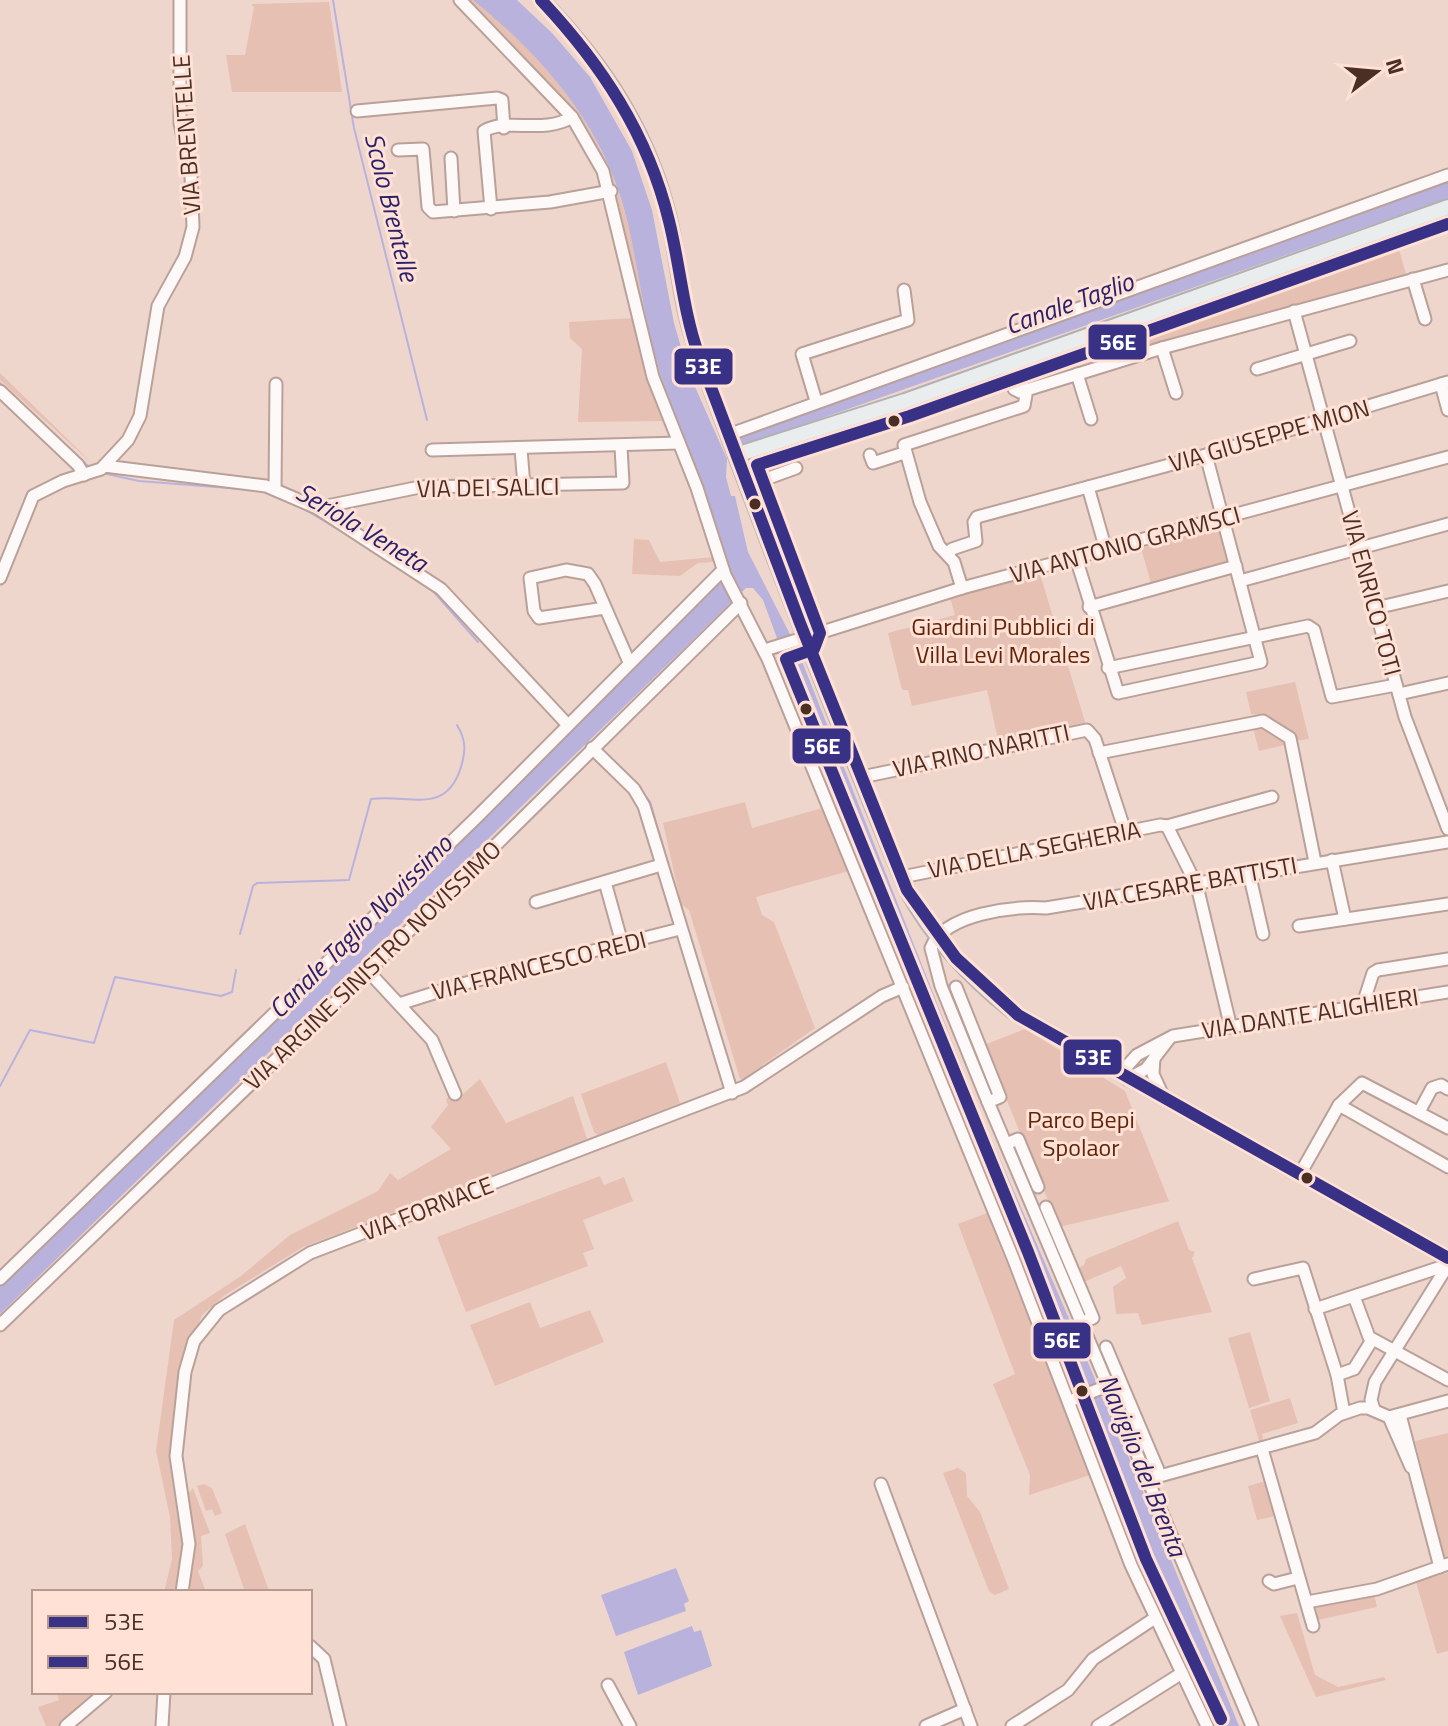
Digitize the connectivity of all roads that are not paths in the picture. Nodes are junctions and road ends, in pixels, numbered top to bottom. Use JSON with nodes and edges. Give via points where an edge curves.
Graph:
{"nodes":[{"id":1,"x":180,"y":0,"type":"edge"},
{"id":2,"x":460,"y":0,"type":"edge"},
{"id":3,"x":541,"y":0,"type":"edge"},
{"id":4,"x":357,"y":111,"type":"dead end"},
{"id":5,"x":572,"y":117,"type":"junction"},
{"id":6,"x":504,"y":128,"type":"junction"},
{"id":7,"x":398,"y":150,"type":"dead end"},
{"id":8,"x":451,"y":158,"type":"dead end"},
{"id":9,"x":1448,"y":175,"type":"edge"},
{"id":10,"x":611,"y":191,"type":"junction"},
{"id":11,"x":1448,"y":207,"type":"edge"},
{"id":12,"x":491,"y":209,"type":"junction"},
{"id":13,"x":454,"y":211,"type":"junction"},
{"id":14,"x":1448,"y":270,"type":"edge"},
{"id":15,"x":1413,"y":279,"type":"junction"},
{"id":16,"x":904,"y":290,"type":"dead end"},
{"id":17,"x":1294,"y":311,"type":"junction"},
{"id":18,"x":1425,"y":319,"type":"dead end"},
{"id":19,"x":1350,"y":341,"type":"dead end"},
{"id":20,"x":1162,"y":348,"type":"junction"},
{"id":21,"x":1305,"y":354,"type":"junction"},
{"id":22,"x":1010,"y":364,"type":"junction"},
{"id":23,"x":1257,"y":369,"type":"dead end"},
{"id":24,"x":1077,"y":374,"type":"junction"},
{"id":25,"x":1444,"y":383,"type":"edge"},
{"id":26,"x":276,"y":384,"type":"dead end"},
{"id":27,"x":0,"y":391,"type":"edge"},
{"id":28,"x":1024,"y":391,"type":"junction"},
{"id":29,"x":1176,"y":393,"type":"dead end"},
{"id":30,"x":816,"y":401,"type":"junction"},
{"id":31,"x":1448,"y":410,"type":"edge"},
{"id":32,"x":1091,"y":419,"type":"dead end"},
{"id":33,"x":1324,"y":420,"type":"junction"},
{"id":34,"x":728,"y":436,"type":"junction"},
{"id":35,"x":679,"y":443,"type":"junction"},
{"id":36,"x":621,"y":447,"type":"junction"},
{"id":37,"x":521,"y":449,"type":"junction"},
{"id":38,"x":432,"y":450,"type":"dead end"},
{"id":39,"x":735,"y":453,"type":"junction"},
{"id":40,"x":904,"y":453,"type":"junction"},
{"id":41,"x":870,"y":455,"type":"dead end"},
{"id":42,"x":1206,"y":455,"type":"junction"},
{"id":43,"x":1448,"y":457,"type":"edge"},
{"id":44,"x":796,"y":468,"type":"dead end"},
{"id":45,"x":96,"y":470,"type":"junction"},
{"id":46,"x":749,"y":485,"type":"junction"},
{"id":47,"x":1343,"y":485,"type":"junction"},
{"id":48,"x":524,"y":486,"type":"junction"},
{"id":49,"x":1088,"y":487,"type":"junction"},
{"id":50,"x":275,"y":489,"type":"junction"},
{"id":51,"x":317,"y":508,"type":"junction"},
{"id":52,"x":1223,"y":517,"type":"junction"},
{"id":53,"x":1448,"y":524,"type":"edge"},
{"id":54,"x":1360,"y":548,"type":"junction"},
{"id":55,"x":1106,"y":550,"type":"junction"},
{"id":56,"x":948,"y":554,"type":"junction"},
{"id":57,"x":1076,"y":558,"type":"junction"},
{"id":58,"x":1236,"y":566,"type":"junction"},
{"id":59,"x":724,"y":573,"type":"junction"},
{"id":60,"x":0,"y":578,"type":"edge"},
{"id":61,"x":1240,"y":581,"type":"junction"},
{"id":62,"x":962,"y":588,"type":"junction"},
{"id":63,"x":1448,"y":591,"type":"edge"},
{"id":64,"x":739,"y":600,"type":"junction"},
{"id":65,"x":1089,"y":607,"type":"junction"},
{"id":66,"x":605,"y":608,"type":"junction"},
{"id":67,"x":1376,"y":608,"type":"junction"},
{"id":68,"x":1256,"y":637,"type":"junction"},
{"id":69,"x":799,"y":638,"type":"junction"},
{"id":70,"x":770,"y":648,"type":"junction"},
{"id":71,"x":629,"y":662,"type":"junction"},
{"id":72,"x":1108,"y":668,"type":"junction"},
{"id":73,"x":1448,"y":683,"type":"edge"},
{"id":74,"x":1397,"y":689,"type":"junction"},
{"id":75,"x":567,"y":724,"type":"junction"},
{"id":76,"x":592,"y":748,"type":"junction"},
{"id":77,"x":1099,"y":753,"type":"junction"},
{"id":78,"x":862,"y":777,"type":"junction"},
{"id":79,"x":1272,"y":797,"type":"dead end"},
{"id":80,"x":1445,"y":810,"type":"edge"},
{"id":81,"x":1167,"y":826,"type":"junction"},
{"id":82,"x":1448,"y":829,"type":"edge"},
{"id":83,"x":1125,"y":831,"type":"junction"},
{"id":84,"x":1448,"y":842,"type":"edge"},
{"id":85,"x":1332,"y":860,"type":"junction"},
{"id":86,"x":1315,"y":862,"type":"junction"},
{"id":87,"x":661,"y":865,"type":"junction"},
{"id":88,"x":1249,"y":873,"type":"junction"},
{"id":89,"x":902,"y":877,"type":"junction"},
{"id":90,"x":1195,"y":881,"type":"junction"},
{"id":91,"x":605,"y":882,"type":"junction"},
{"id":92,"x":536,"y":902,"type":"dead end"},
{"id":93,"x":1448,"y":904,"type":"edge"},
{"id":94,"x":1345,"y":919,"type":"junction"},
{"id":95,"x":1299,"y":926,"type":"dead end"},
{"id":96,"x":680,"y":929,"type":"junction"},
{"id":97,"x":1263,"y":934,"type":"dead end"},
{"id":98,"x":938,"y":937,"type":"junction"},
{"id":99,"x":622,"y":943,"type":"junction"},
{"id":100,"x":1448,"y":959,"type":"edge"},
{"id":101,"x":368,"y":971,"type":"junction"},
{"id":102,"x":903,"y":987,"type":"junction"},
{"id":103,"x":956,"y":987,"type":"dead end"},
{"id":104,"x":1448,"y":992,"type":"edge"},
{"id":105,"x":961,"y":1001,"type":"junction"},
{"id":106,"x":399,"y":1004,"type":"junction"},
{"id":107,"x":1363,"y":1004,"type":"junction"},
{"id":108,"x":949,"y":1006,"type":"junction"},
{"id":109,"x":1230,"y":1024,"type":"junction"},
{"id":110,"x":1173,"y":1036,"type":"junction"},
{"id":111,"x":971,"y":1043,"type":"junction"},
{"id":112,"x":1155,"y":1057,"type":"junction"},
{"id":113,"x":1124,"y":1076,"type":"junction"},
{"id":114,"x":1448,"y":1089,"type":"edge"},
{"id":115,"x":732,"y":1093,"type":"junction"},
{"id":116,"x":455,"y":1094,"type":"dead end"},
{"id":117,"x":1164,"y":1098,"type":"junction"},
{"id":118,"x":1339,"y":1105,"type":"junction"},
{"id":119,"x":1419,"y":1112,"type":"junction"},
{"id":120,"x":1448,"y":1128,"type":"edge"},
{"id":121,"x":1006,"y":1144,"type":"junction"},
{"id":122,"x":1448,"y":1167,"type":"edge"},
{"id":123,"x":1300,"y":1174,"type":"junction"},
{"id":124,"x":1038,"y":1187,"type":"dead end"},
{"id":125,"x":1046,"y":1207,"type":"dead end"},
{"id":126,"x":1058,"y":1250,"type":"junction"},
{"id":127,"x":1448,"y":1258,"type":"edge"},
{"id":128,"x":1448,"y":1265,"type":"edge"},
{"id":129,"x":0,"y":1279,"type":"edge"},
{"id":130,"x":1254,"y":1279,"type":"dead end"},
{"id":131,"x":1355,"y":1299,"type":"junction"},
{"id":132,"x":1315,"y":1309,"type":"junction"},
{"id":133,"x":0,"y":1325,"type":"edge"},
{"id":134,"x":1372,"y":1340,"type":"junction"},
{"id":135,"x":1106,"y":1347,"type":"dead end"},
{"id":136,"x":1393,"y":1352,"type":"junction"},
{"id":137,"x":1337,"y":1375,"type":"junction"},
{"id":138,"x":1448,"y":1380,"type":"edge"},
{"id":139,"x":1114,"y":1383,"type":"junction"},
{"id":140,"x":1075,"y":1399,"type":"junction"},
{"id":141,"x":1448,"y":1401,"type":"edge"},
{"id":142,"x":1374,"y":1409,"type":"junction"},
{"id":143,"x":1344,"y":1413,"type":"junction"},
{"id":144,"x":1394,"y":1416,"type":"junction"},
{"id":145,"x":1262,"y":1449,"type":"junction"},
{"id":146,"x":1158,"y":1470,"type":"dead end"},
{"id":147,"x":1149,"y":1479,"type":"junction"},
{"id":148,"x":881,"y":1484,"type":"dead end"},
{"id":149,"x":1444,"y":1566,"type":"edge"},
{"id":150,"x":1298,"y":1578,"type":"junction"},
{"id":151,"x":1269,"y":1581,"type":"dead end"},
{"id":152,"x":182,"y":1590,"type":"edge"},
{"id":153,"x":1307,"y":1602,"type":"junction"},
{"id":154,"x":1155,"y":1618,"type":"junction"},
{"id":155,"x":1313,"y":1626,"type":"dead end"},
{"id":156,"x":312,"y":1648,"type":"edge"},
{"id":157,"x":1182,"y":1673,"type":"junction"},
{"id":158,"x":608,"y":1685,"type":"dead end"},
{"id":159,"x":104,"y":1694,"type":"edge"},
{"id":160,"x":154,"y":1694,"type":"edge"},
{"id":161,"x":164,"y":1694,"type":"edge"},
{"id":162,"x":162,"y":1709,"type":"junction"},
{"id":163,"x":965,"y":1709,"type":"junction"},
{"id":164,"x":66,"y":1726,"type":"edge"},
{"id":165,"x":162,"y":1726,"type":"edge"},
{"id":166,"x":340,"y":1726,"type":"edge"},
{"id":167,"x":630,"y":1726,"type":"edge"},
{"id":168,"x":926,"y":1726,"type":"edge"},
{"id":169,"x":971,"y":1726,"type":"edge"},
{"id":170,"x":1012,"y":1726,"type":"edge"},
{"id":171,"x":1099,"y":1726,"type":"edge"},
{"id":172,"x":1207,"y":1726,"type":"edge"},
{"id":173,"x":1252,"y":1726,"type":"edge"}],
"edges":[{"from":1,"to":45,"type":"street","name":"VIA BRENTELLE","via":[[180,123],[191,176],[192,235],[158,306],[137,425]]},
{"from":2,"to":5,"type":"street"},
{"from":3,"to":34,"type":"main road","via":[[611,82],[650,157],[667,209],[688,323]]},
{"from":4,"to":6,"type":"street","via":[[497,98],[502,100]]},
{"from":5,"to":6,"type":"street","via":[[545,127]]},
{"from":5,"to":10,"type":"street"},
{"from":6,"to":12,"type":"street","via":[[486,129]]},
{"from":7,"to":13,"type":"street","via":[[423,149],[429,211]]},
{"from":8,"to":13,"type":"street"},
{"from":9,"to":30,"type":"street"},
{"from":10,"to":12,"type":"street"},
{"from":10,"to":35,"type":"street","via":[[645,351]]},
{"from":11,"to":22,"type":"main road"},
{"from":12,"to":13,"type":"street"},
{"from":14,"to":15,"type":"street"},
{"from":15,"to":17,"type":"street"},
{"from":15,"to":18,"type":"street"},
{"from":16,"to":30,"type":"street","via":[[908,320],[802,354]]},
{"from":17,"to":20,"type":"street"},
{"from":17,"to":21,"type":"street","name":"VIA ENRICO TOTI"},
{"from":19,"to":21,"type":"street"},
{"from":20,"to":24,"type":"street"},
{"from":20,"to":29,"type":"street"},
{"from":21,"to":23,"type":"street"},
{"from":21,"to":33,"type":"street","name":"VIA ENRICO TOTI"},
{"from":22,"to":28,"type":"street"},
{"from":22,"to":39,"type":"main road"},
{"from":24,"to":28,"type":"street"},
{"from":24,"to":32,"type":"street"},
{"from":25,"to":31,"type":"street"},
{"from":25,"to":33,"type":"street","name":"VIA GIUSEPPE MION"},
{"from":26,"to":50,"type":"street"},
{"from":27,"to":45,"type":"street","via":[[78,465]]},
{"from":28,"to":40,"type":"street","via":[[1026,401],[1017,410],[907,442]]},
{"from":30,"to":34,"type":"street"},
{"from":33,"to":42,"type":"street","name":"VIA GIUSEPPE MION"},
{"from":33,"to":47,"type":"street","name":"VIA ENRICO TOTI"},
{"from":34,"to":39,"type":"main road"},
{"from":35,"to":36,"type":"street"},
{"from":35,"to":59,"type":"street"},
{"from":36,"to":37,"type":"street"},
{"from":36,"to":48,"type":"street","name":"VIA DEI SALICI","via":[[623,483]]},
{"from":37,"to":38,"type":"street"},
{"from":37,"to":48,"type":"street"},
{"from":39,"to":46,"type":"main road"},
{"from":40,"to":41,"type":"street","via":[[873,463]]},
{"from":40,"to":56,"type":"street","via":[[938,544]]},
{"from":42,"to":49,"type":"street","name":"VIA GIUSEPPE MION"},
{"from":42,"to":52,"type":"street"},
{"from":43,"to":47,"type":"street","name":"VIA ANTONIO GRAMSCI"},
{"from":44,"to":46,"type":"street"},
{"from":45,"to":50,"type":"street"},
{"from":45,"to":60,"type":"street","name":"VIA BRENTELLE","via":[[33,496]]},
{"from":46,"to":69,"type":"main road"},
{"from":47,"to":52,"type":"street","name":"VIA ANTONIO GRAMSCI"},
{"from":47,"to":54,"type":"street","name":"VIA ENRICO TOTI"},
{"from":48,"to":51,"type":"street","name":"VIA DEI SALICI","via":[[420,487]]},
{"from":49,"to":55,"type":"street"},
{"from":49,"to":56,"type":"street","name":"VIA GIUSEPPE MION","via":[[977,517],[976,541]]},
{"from":50,"to":51,"type":"street"},
{"from":51,"to":75,"type":"street","via":[[441,589]]},
{"from":52,"to":55,"type":"street","name":"VIA ANTONIO GRAMSCI"},
{"from":52,"to":58,"type":"street"},
{"from":53,"to":54,"type":"street"},
{"from":54,"to":61,"type":"street"},
{"from":54,"to":67,"type":"street","name":"VIA ENRICO TOTI"},
{"from":55,"to":57,"type":"street","name":"VIA ANTONIO GRAMSCI"},
{"from":56,"to":62,"type":"street"},
{"from":57,"to":62,"type":"street","name":"VIA ANTONIO GRAMSCI"},
{"from":57,"to":65,"type":"street"},
{"from":58,"to":61,"type":"street"},
{"from":58,"to":65,"type":"street"},
{"from":59,"to":64,"type":"street"},
{"from":59,"to":71,"type":"street"},
{"from":61,"to":68,"type":"street"},
{"from":62,"to":69,"type":"street","name":"VIA ANTONIO GRAMSCI"},
{"from":63,"to":67,"type":"street"},
{"from":64,"to":70,"type":"street"},
{"from":64,"to":76,"type":"street","name":"VIA ARGINE SINISTRO NOVISSIMO","via":[[667,680]]},
{"from":65,"to":72,"type":"street"},
{"from":66,"to":66,"type":"street","via":[[539,618],[530,578],[584,572]]},
{"from":66,"to":71,"type":"street"},
{"from":67,"to":74,"type":"street","name":"VIA ENRICO TOTI"},
{"from":68,"to":72,"type":"street"},
{"from":68,"to":72,"type":"street","via":[[1261,662],[1120,694]]},
{"from":68,"to":74,"type":"street","via":[[1311,628],[1332,697]]},
{"from":69,"to":70,"type":"street","name":"VIA ANTONIO GRAMSCI"},
{"from":69,"to":78,"type":"main road"},
{"from":70,"to":102,"type":"street","via":[[779,687]]},
{"from":71,"to":75,"type":"street"},
{"from":73,"to":74,"type":"street"},
{"from":74,"to":80,"type":"street","name":"VIA ENRICO TOTI"},
{"from":75,"to":129,"type":"street"},
{"from":76,"to":87,"type":"street","via":[[637,794]]},
{"from":76,"to":101,"type":"street","name":"VIA ARGINE SINISTRO NOVISSIMO"},
{"from":77,"to":78,"type":"street","name":"VIA RINO NARITTI","via":[[1091,733],[1082,729]]},
{"from":77,"to":83,"type":"street","name":"VIA RINO NARITTI"},
{"from":77,"to":86,"type":"street","via":[[1263,721],[1286,733],[1292,744]]},
{"from":78,"to":89,"type":"main road"},
{"from":79,"to":81,"type":"street","name":"VIA DELLA SEGHERIA"},
{"from":80,"to":82,"type":"street","name":"VIA ENRICO TOTI"},
{"from":81,"to":83,"type":"street","name":"VIA DELLA SEGHERIA"},
{"from":81,"to":90,"type":"street","name":"VIA DELLA SEGHERIA"},
{"from":83,"to":89,"type":"street","name":"VIA DELLA SEGHERIA"},
{"from":84,"to":85,"type":"street","name":"VIA CESARE BATTISTI"},
{"from":85,"to":86,"type":"street","name":"VIA CESARE BATTISTI"},
{"from":85,"to":94,"type":"street"},
{"from":86,"to":88,"type":"street","name":"VIA CESARE BATTISTI"},
{"from":87,"to":91,"type":"street"},
{"from":87,"to":96,"type":"street"},
{"from":88,"to":90,"type":"street","name":"VIA CESARE BATTISTI"},
{"from":88,"to":97,"type":"street"},
{"from":89,"to":98,"type":"main road"},
{"from":90,"to":98,"type":"street","name":"VIA CESARE BATTISTI","via":[[1046,908],[996,910]]},
{"from":90,"to":109,"type":"street","name":"VIA DELLA SEGHERIA"},
{"from":91,"to":92,"type":"street"},
{"from":91,"to":99,"type":"street"},
{"from":93,"to":94,"type":"street"},
{"from":94,"to":95,"type":"street"},
{"from":96,"to":99,"type":"street","name":"VIA FRANCESCO REDI"},
{"from":96,"to":115,"type":"street"},
{"from":98,"to":108,"type":"street","via":[[932,958]]},
{"from":98,"to":113,"type":"main road","via":[[999,1001]]},
{"from":99,"to":106,"type":"street","name":"VIA FRANCESCO REDI"},
{"from":100,"to":107,"type":"street","via":[[1378,970]]},
{"from":101,"to":106,"type":"street","name":"VIA FRANCESCO REDI"},
{"from":101,"to":133,"type":"street","name":"VIA ARGINE SINISTRO NOVISSIMO"},
{"from":102,"to":115,"type":"street","name":"VIA FORNACE"},
{"from":102,"to":140,"type":"street"},
{"from":103,"to":105,"type":"street"},
{"from":104,"to":107,"type":"street","name":"VIA DANTE ALIGHIERI"},
{"from":105,"to":108,"type":"street"},
{"from":105,"to":111,"type":"street"},
{"from":106,"to":116,"type":"street","name":"VIA FRANCESCO REDI","via":[[432,1040]]},
{"from":107,"to":109,"type":"street","name":"VIA DANTE ALIGHIERI"},
{"from":108,"to":111,"type":"street"},
{"from":109,"to":110,"type":"street","name":"VIA DANTE ALIGHIERI"},
{"from":110,"to":112,"type":"street","name":"VIA DANTE ALIGHIERI"},
{"from":110,"to":113,"type":"street","name":"VIA DANTE ALIGHIERI","via":[[1137,1055]]},
{"from":111,"to":121,"type":"street","via":[[1000,1097],[988,1102]]},
{"from":112,"to":113,"type":"street","name":"VIA DANTE ALIGHIERI","via":[[1146,1069]]},
{"from":112,"to":117,"type":"street","via":[[1153,1074]]},
{"from":113,"to":117,"type":"main road"},
{"from":114,"to":119,"type":"street","via":[[1432,1088]]},
{"from":115,"to":152,"type":"street","name":"VIA FORNACE","via":[[306,1255],[219,1310],[194,1341],[185,1372],[176,1456],[189,1544]]},
{"from":117,"to":123,"type":"main road"},
{"from":118,"to":119,"type":"street","via":[[1356,1086],[1367,1083]]},
{"from":118,"to":122,"type":"street"},
{"from":118,"to":123,"type":"street"},
{"from":119,"to":120,"type":"street"},
{"from":121,"to":124,"type":"street","via":[[1018,1139]]},
{"from":121,"to":126,"type":"street"},
{"from":123,"to":127,"type":"main road"},
{"from":125,"to":126,"type":"street"},
{"from":126,"to":139,"type":"street","via":[[1093,1318],[1082,1322]]},
{"from":128,"to":131,"type":"street"},
{"from":128,"to":136,"type":"street"},
{"from":130,"to":132,"type":"street","via":[[1300,1267]]},
{"from":131,"to":132,"type":"street"},
{"from":131,"to":134,"type":"street"},
{"from":132,"to":137,"type":"street"},
{"from":134,"to":136,"type":"street"},
{"from":134,"to":137,"type":"street","via":[[1354,1369]]},
{"from":135,"to":139,"type":"street"},
{"from":136,"to":138,"type":"street"},
{"from":136,"to":142,"type":"street","via":[[1373,1387]]},
{"from":137,"to":143,"type":"street"},
{"from":139,"to":140,"type":"street"},
{"from":139,"to":146,"type":"street","via":[[1129,1396]]},
{"from":139,"to":147,"type":"street"},
{"from":140,"to":154,"type":"street"},
{"from":141,"to":144,"type":"street"},
{"from":142,"to":143,"type":"street"},
{"from":142,"to":144,"type":"street"},
{"from":143,"to":145,"type":"street","via":[[1315,1433]]},
{"from":144,"to":149,"type":"street"},
{"from":145,"to":147,"type":"street"},
{"from":145,"to":150,"type":"street"},
{"from":147,"to":173,"type":"street"},
{"from":148,"to":163,"type":"street"},
{"from":149,"to":153,"type":"street","via":[[1377,1589]]},
{"from":150,"to":151,"type":"street"},
{"from":150,"to":153,"type":"street"},
{"from":153,"to":155,"type":"street"},
{"from":154,"to":157,"type":"street"},
{"from":154,"to":170,"type":"street","via":[[1093,1659],[1068,1690]]},
{"from":156,"to":166,"type":"street","via":[[324,1659]]},
{"from":157,"to":171,"type":"street"},
{"from":157,"to":172,"type":"street"},
{"from":158,"to":167,"type":"street"},
{"from":159,"to":164,"type":"street"},
{"from":160,"to":162,"type":"street"},
{"from":161,"to":162,"type":"street"},
{"from":162,"to":165,"type":"street"},
{"from":163,"to":168,"type":"street"},
{"from":163,"to":169,"type":"street"}]}
